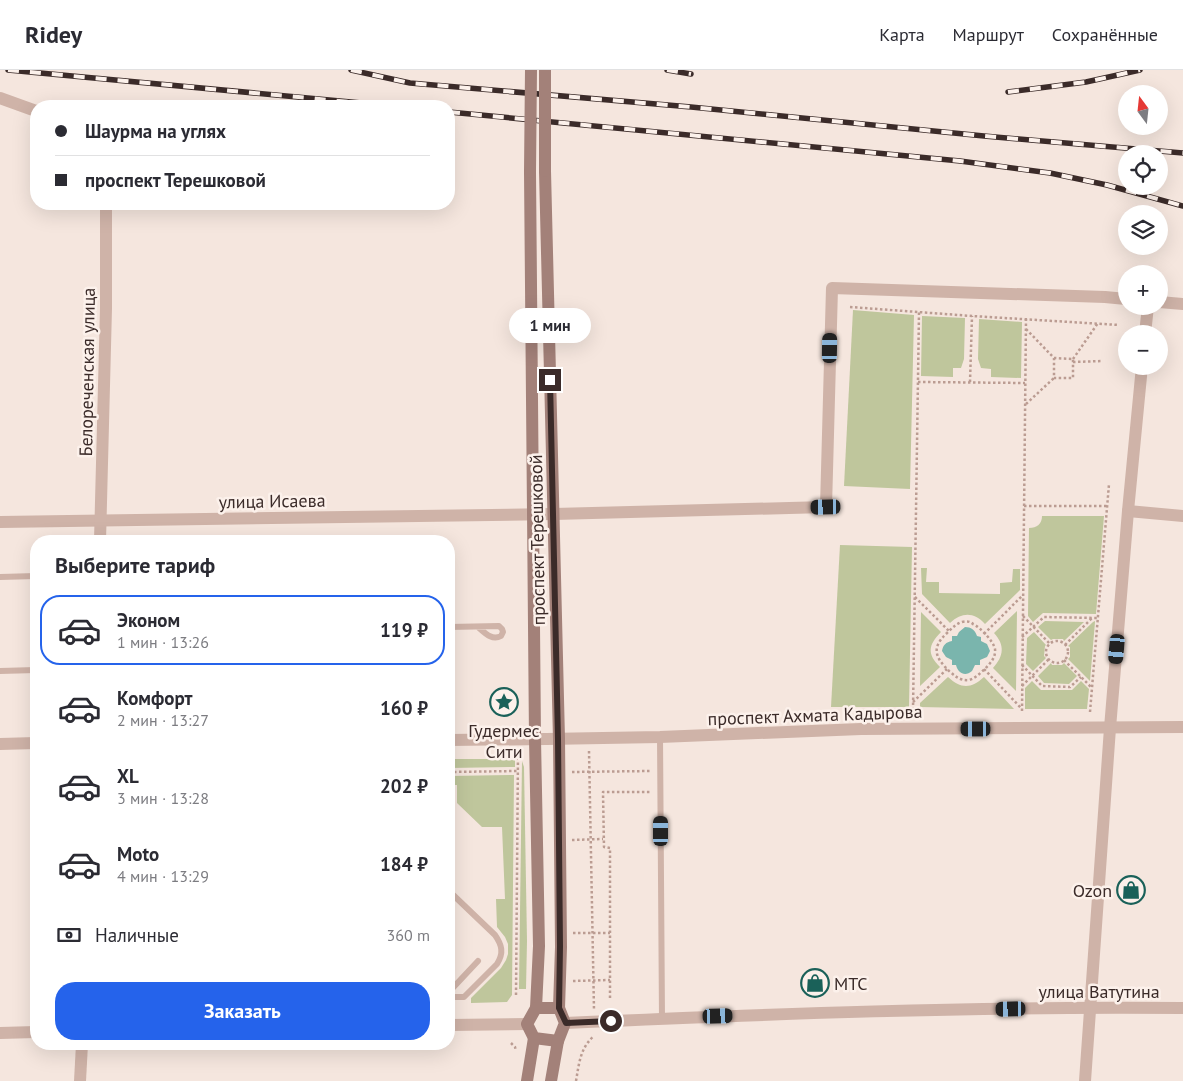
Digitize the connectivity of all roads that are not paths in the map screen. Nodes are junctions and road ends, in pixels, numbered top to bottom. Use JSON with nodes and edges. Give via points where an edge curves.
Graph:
{"nodes":[{"id":1,"x":531,"y":70,"type":"edge"},
{"id":2,"x":545,"y":70,"type":"edge"},
{"id":3,"x":0,"y":98,"type":"edge"},
{"id":4,"x":30,"y":109,"type":"edge"},
{"id":5,"x":106,"y":210,"type":"edge"},
{"id":6,"x":1118,"y":298,"type":"edge"},
{"id":7,"x":1168,"y":303,"type":"edge"},
{"id":8,"x":1183,"y":304,"type":"edge"},
{"id":9,"x":1141,"y":375,"type":"edge"},
{"id":10,"x":1128,"y":511,"type":"junction"},
{"id":11,"x":544,"y":514,"type":"junction"},
{"id":12,"x":1183,"y":516,"type":"edge"},
{"id":13,"x":101,"y":521,"type":"junction"},
{"id":14,"x":0,"y":522,"type":"edge"},
{"id":15,"x":100,"y":535,"type":"edge"},
{"id":16,"x":30,"y":576,"type":"edge"},
{"id":17,"x":0,"y":577,"type":"edge"},
{"id":18,"x":478,"y":627,"type":"dead end"},
{"id":19,"x":455,"y":628,"type":"edge"},
{"id":20,"x":30,"y":670,"type":"edge"},
{"id":21,"x":0,"y":671,"type":"edge"},
{"id":22,"x":1110,"y":728,"type":"junction"},
{"id":23,"x":1183,"y":728,"type":"edge"},
{"id":24,"x":660,"y":737,"type":"junction"},
{"id":25,"x":547,"y":739,"type":"junction"},
{"id":26,"x":455,"y":740,"type":"edge"},
{"id":27,"x":30,"y":743,"type":"edge"},
{"id":28,"x":0,"y":744,"type":"edge"},
{"id":29,"x":455,"y":897,"type":"edge"},
{"id":30,"x":478,"y":961,"type":"dead end"},
{"id":31,"x":455,"y":986,"type":"edge"},
{"id":32,"x":455,"y":997,"type":"edge"},
{"id":33,"x":1090,"y":1007,"type":"junction"},
{"id":34,"x":536,"y":1008,"type":"junction"},
{"id":35,"x":559,"y":1008,"type":"junction"},
{"id":36,"x":1183,"y":1008,"type":"edge"},
{"id":37,"x":662,"y":1019,"type":"junction"},
{"id":38,"x":566,"y":1023,"type":"junction"},
{"id":39,"x":527,"y":1024,"type":"junction"},
{"id":40,"x":455,"y":1025,"type":"edge"},
{"id":41,"x":30,"y":1032,"type":"edge"},
{"id":42,"x":0,"y":1033,"type":"edge"},
{"id":43,"x":534,"y":1038,"type":"junction"},
{"id":44,"x":558,"y":1041,"type":"junction"},
{"id":45,"x":82,"y":1050,"type":"edge"},
{"id":46,"x":80,"y":1081,"type":"edge"},
{"id":47,"x":527,"y":1081,"type":"edge"},
{"id":48,"x":551,"y":1081,"type":"edge"},
{"id":49,"x":1085,"y":1081,"type":"edge"}],
"edges":[{"from":1,"to":11,"type":"main road","name":"проспект Терешковой","bridge":true,"via":[[530,172]]},
{"from":2,"to":11,"type":"main road","name":"проспект Терешковой","bridge":true},
{"from":3,"to":4,"type":"street"},
{"from":5,"to":13,"type":"street","name":"Белореченская улица"},
{"from":6,"to":11,"type":"street","name":"улица Исаева","via":[[832,288],[826,507]]},
{"from":7,"to":8,"type":"street"},
{"from":9,"to":10,"type":"street"},
{"from":10,"to":12,"type":"street"},
{"from":10,"to":22,"type":"street"},
{"from":11,"to":13,"type":"street","name":"улица Исаева"},
{"from":11,"to":25,"type":"main road","name":"проспект Терешковой"},
{"from":11,"to":25,"type":"main road","name":"проспект Терешковой"},
{"from":13,"to":14,"type":"street","name":"улица Исаева"},
{"from":13,"to":15,"type":"street","name":"Белореченская улица"},
{"from":16,"to":17,"type":"lane"},
{"from":18,"to":19,"type":"lane"},
{"from":20,"to":21,"type":"lane"},
{"from":22,"to":23,"type":"street","name":"проспект Ахмата Кадырова"},
{"from":22,"to":24,"type":"street","name":"проспект Ахмата Кадырова","via":[[861,729]]},
{"from":22,"to":33,"type":"street"},
{"from":24,"to":25,"type":"street","name":"проспект Ахмата Кадырова"},
{"from":24,"to":37,"type":"lane"},
{"from":25,"to":26,"type":"street","name":"проспект Ахмата Кадырова"},
{"from":25,"to":34,"type":"main road","name":"проспект Терешковой"},
{"from":25,"to":35,"type":"main road","name":"проспект Терешковой","via":[[560,937]]},
{"from":27,"to":28,"type":"street"},
{"from":29,"to":32,"type":"lane","via":[[495,935],[502,951],[497,964],[464,997]]},
{"from":30,"to":31,"type":"lane"},
{"from":33,"to":36,"type":"street","name":"улица Ватутина"},
{"from":33,"to":37,"type":"street","name":"улица Ватутина"},
{"from":33,"to":49,"type":"street"},
{"from":34,"to":35,"type":"main road"},
{"from":34,"to":39,"type":"main road"},
{"from":35,"to":38,"type":"main road"},
{"from":37,"to":38,"type":"street","name":"улица Ватутина"},
{"from":38,"to":44,"type":"main road"},
{"from":39,"to":40,"type":"street"},
{"from":39,"to":43,"type":"main road"},
{"from":41,"to":42,"type":"street"},
{"from":43,"to":44,"type":"main road"},
{"from":43,"to":47,"type":"main road"},
{"from":44,"to":48,"type":"main road"},
{"from":45,"to":46,"type":"street"}]}
